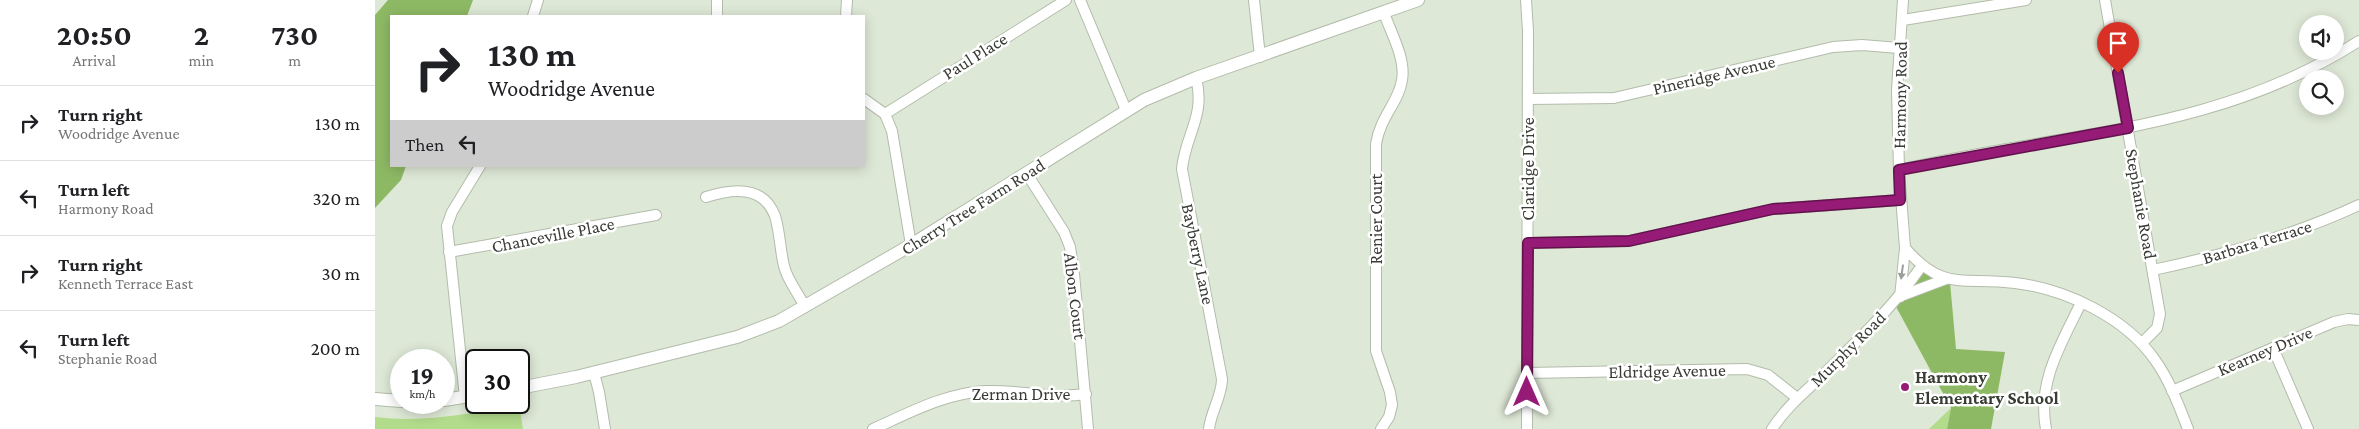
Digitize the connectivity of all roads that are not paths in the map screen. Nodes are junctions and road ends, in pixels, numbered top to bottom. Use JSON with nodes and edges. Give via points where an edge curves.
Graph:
{"nodes":[{"id":1,"x":538,"y":0,"type":"edge"},
{"id":2,"x":717,"y":0,"type":"edge"},
{"id":3,"x":847,"y":0,"type":"edge"},
{"id":4,"x":1066,"y":0,"type":"edge"},
{"id":5,"x":1079,"y":0,"type":"edge"},
{"id":6,"x":1254,"y":0,"type":"edge"},
{"id":7,"x":1418,"y":0,"type":"edge"},
{"id":8,"x":1526,"y":0,"type":"edge"},
{"id":9,"x":1903,"y":0,"type":"edge"},
{"id":10,"x":2025,"y":0,"type":"edge"},
{"id":11,"x":2105,"y":0,"type":"edge"},
{"id":12,"x":1384,"y":13,"type":"junction"},
{"id":13,"x":533,"y":15,"type":"edge"},
{"id":14,"x":717,"y":15,"type":"edge"},
{"id":15,"x":846,"y":15,"type":"edge"},
{"id":16,"x":1903,"y":20,"type":"junction"},
{"id":17,"x":2359,"y":41,"type":"edge"},
{"id":18,"x":1899,"y":48,"type":"junction"},
{"id":19,"x":1260,"y":56,"type":"junction"},
{"id":20,"x":1196,"y":78,"type":"junction"},
{"id":21,"x":1528,"y":99,"type":"junction"},
{"id":22,"x":865,"y":100,"type":"edge"},
{"id":23,"x":1127,"y":110,"type":"junction"},
{"id":24,"x":885,"y":114,"type":"junction"},
{"id":25,"x":2128,"y":128,"type":"junction"},
{"id":26,"x":479,"y":167,"type":"edge"},
{"id":27,"x":1899,"y":170,"type":"junction"},
{"id":28,"x":1027,"y":174,"type":"junction"},
{"id":29,"x":705,"y":197,"type":"dead end"},
{"id":30,"x":1900,"y":200,"type":"junction"},
{"id":31,"x":2359,"y":205,"type":"edge"},
{"id":32,"x":655,"y":215,"type":"dead end"},
{"id":33,"x":1528,"y":243,"type":"junction"},
{"id":34,"x":911,"y":245,"type":"junction"},
{"id":35,"x":1905,"y":248,"type":"junction"},
{"id":36,"x":449,"y":252,"type":"junction"},
{"id":37,"x":1921,"y":267,"type":"junction"},
{"id":38,"x":2153,"y":270,"type":"junction"},
{"id":39,"x":1946,"y":279,"type":"junction"},
{"id":40,"x":1900,"y":297,"type":"junction"},
{"id":41,"x":2081,"y":303,"type":"junction"},
{"id":42,"x":805,"y":307,"type":"junction"},
{"id":43,"x":2359,"y":320,"type":"edge"},
{"id":44,"x":2142,"y":343,"type":"junction"},
{"id":45,"x":2273,"y":348,"type":"junction"},
{"id":46,"x":465,"y":357,"type":"edge"},
{"id":47,"x":593,"y":372,"type":"junction"},
{"id":48,"x":1527,"y":373,"type":"junction"},
{"id":49,"x":530,"y":386,"type":"edge"},
{"id":50,"x":2172,"y":391,"type":"junction"},
{"id":51,"x":1086,"y":394,"type":"junction"},
{"id":52,"x":1797,"y":398,"type":"junction"},
{"id":53,"x":375,"y":399,"type":"edge"},
{"id":54,"x":390,"y":400,"type":"edge"},
{"id":55,"x":605,"y":429,"type":"edge"},
{"id":56,"x":873,"y":429,"type":"edge"},
{"id":57,"x":1088,"y":429,"type":"edge"},
{"id":58,"x":1209,"y":429,"type":"edge"},
{"id":59,"x":1381,"y":429,"type":"edge"},
{"id":60,"x":1527,"y":429,"type":"edge"},
{"id":61,"x":1772,"y":429,"type":"edge"},
{"id":62,"x":2046,"y":429,"type":"edge"},
{"id":63,"x":2188,"y":429,"type":"edge"},
{"id":64,"x":2308,"y":429,"type":"edge"}],
"edges":[{"from":1,"to":13,"type":"street"},
{"from":2,"to":14,"type":"street"},
{"from":3,"to":15,"type":"street"},
{"from":4,"to":24,"type":"street","name":"Paul Place"},
{"from":5,"to":23,"type":"street"},
{"from":6,"to":19,"type":"street"},
{"from":7,"to":12,"type":"main road","name":"Cherry Tree Farm Road"},
{"from":8,"to":21,"type":"street","name":"Claridge Drive"},
{"from":9,"to":16,"type":"street","name":"Harmony Road"},
{"from":10,"to":16,"type":"street"},
{"from":11,"to":25,"type":"street","name":"Stephanie Road"},
{"from":12,"to":19,"type":"main road","name":"Cherry Tree Farm Road"},
{"from":12,"to":59,"type":"street","name":"Renier Court","via":[[1403,73],[1400,88],[1381,124],[1376,144],[1376,351],[1392,405]]},
{"from":16,"to":18,"type":"street","name":"Harmony Road"},
{"from":17,"to":25,"type":"street","via":[[2298,75],[2235,101]]},
{"from":18,"to":21,"type":"street","name":"Pineridge Avenue","via":[[1833,47],[1614,98]]},
{"from":18,"to":27,"type":"street","name":"Harmony Road"},
{"from":19,"to":20,"type":"main road","name":"Cherry Tree Farm Road"},
{"from":20,"to":23,"type":"main road","name":"Cherry Tree Farm Road"},
{"from":20,"to":58,"type":"street","name":"Bayberry Lane","via":[[1199,108],[1182,169],[1222,378]]},
{"from":21,"to":33,"type":"street","name":"Claridge Drive"},
{"from":22,"to":24,"type":"street"},
{"from":23,"to":28,"type":"main road","name":"Cherry Tree Farm Road"},
{"from":24,"to":34,"type":"street","via":[[894,139]]},
{"from":25,"to":27,"type":"street"},
{"from":25,"to":38,"type":"street","name":"Stephanie Road"},
{"from":26,"to":36,"type":"street","via":[[449,220]]},
{"from":27,"to":30,"type":"street","name":"Harmony Road"},
{"from":28,"to":34,"type":"main road","name":"Cherry Tree Farm Road"},
{"from":28,"to":51,"type":"street","name":"Albon Court","via":[[1064,232],[1069,246]]},
{"from":29,"to":42,"type":"street","via":[[727,190],[742,190],[770,208],[775,218],[784,266]]},
{"from":30,"to":33,"type":"street","via":[[1773,209],[1629,241]]},
{"from":30,"to":35,"type":"street","name":"Harmony Road"},
{"from":31,"to":38,"type":"street","name":"Barbara Terrace","via":[[2272,240]]},
{"from":32,"to":36,"type":"street","name":"Chanceville Place"},
{"from":33,"to":48,"type":"street","name":"Claridge Drive"},
{"from":34,"to":42,"type":"main road","name":"Cherry Tree Farm Road"},
{"from":35,"to":37,"type":"street"},
{"from":35,"to":40,"type":"street","name":"Harmony Road","one_way":true},
{"from":36,"to":46,"type":"street"},
{"from":37,"to":39,"type":"street"},
{"from":37,"to":40,"type":"street","name":"Murphy Road"},
{"from":38,"to":44,"type":"street","name":"Stephanie Road","via":[[2160,321]]},
{"from":39,"to":40,"type":"street"},
{"from":39,"to":41,"type":"street","via":[[2033,286]]},
{"from":40,"to":52,"type":"street","name":"Murphy Road"},
{"from":41,"to":44,"type":"street","via":[[2112,320]]},
{"from":41,"to":62,"type":"street","via":[[2051,363],[2044,399]]},
{"from":42,"to":47,"type":"main road","name":"Cherry Tree Farm Road","via":[[737,337]]},
{"from":43,"to":45,"type":"street","name":"Kearney Drive","via":[[2334,322]]},
{"from":44,"to":50,"type":"street"},
{"from":45,"to":50,"type":"street","name":"Kearney Drive"},
{"from":45,"to":64,"type":"street"},
{"from":47,"to":49,"type":"main road","name":"Cherry Tree Farm Road"},
{"from":47,"to":55,"type":"street"},
{"from":48,"to":52,"type":"street","name":"Eldridge Avenue","via":[[1747,369],[1779,381]]},
{"from":48,"to":60,"type":"street","name":"Claridge Drive"},
{"from":50,"to":63,"type":"street"},
{"from":51,"to":56,"type":"street","name":"Zerman Drive","via":[[1059,397],[1006,391],[971,392],[935,402]]},
{"from":51,"to":57,"type":"street","name":"Albon Court"},
{"from":52,"to":61,"type":"street","name":"Murphy Road"},
{"from":53,"to":54,"type":"main road"}]}
